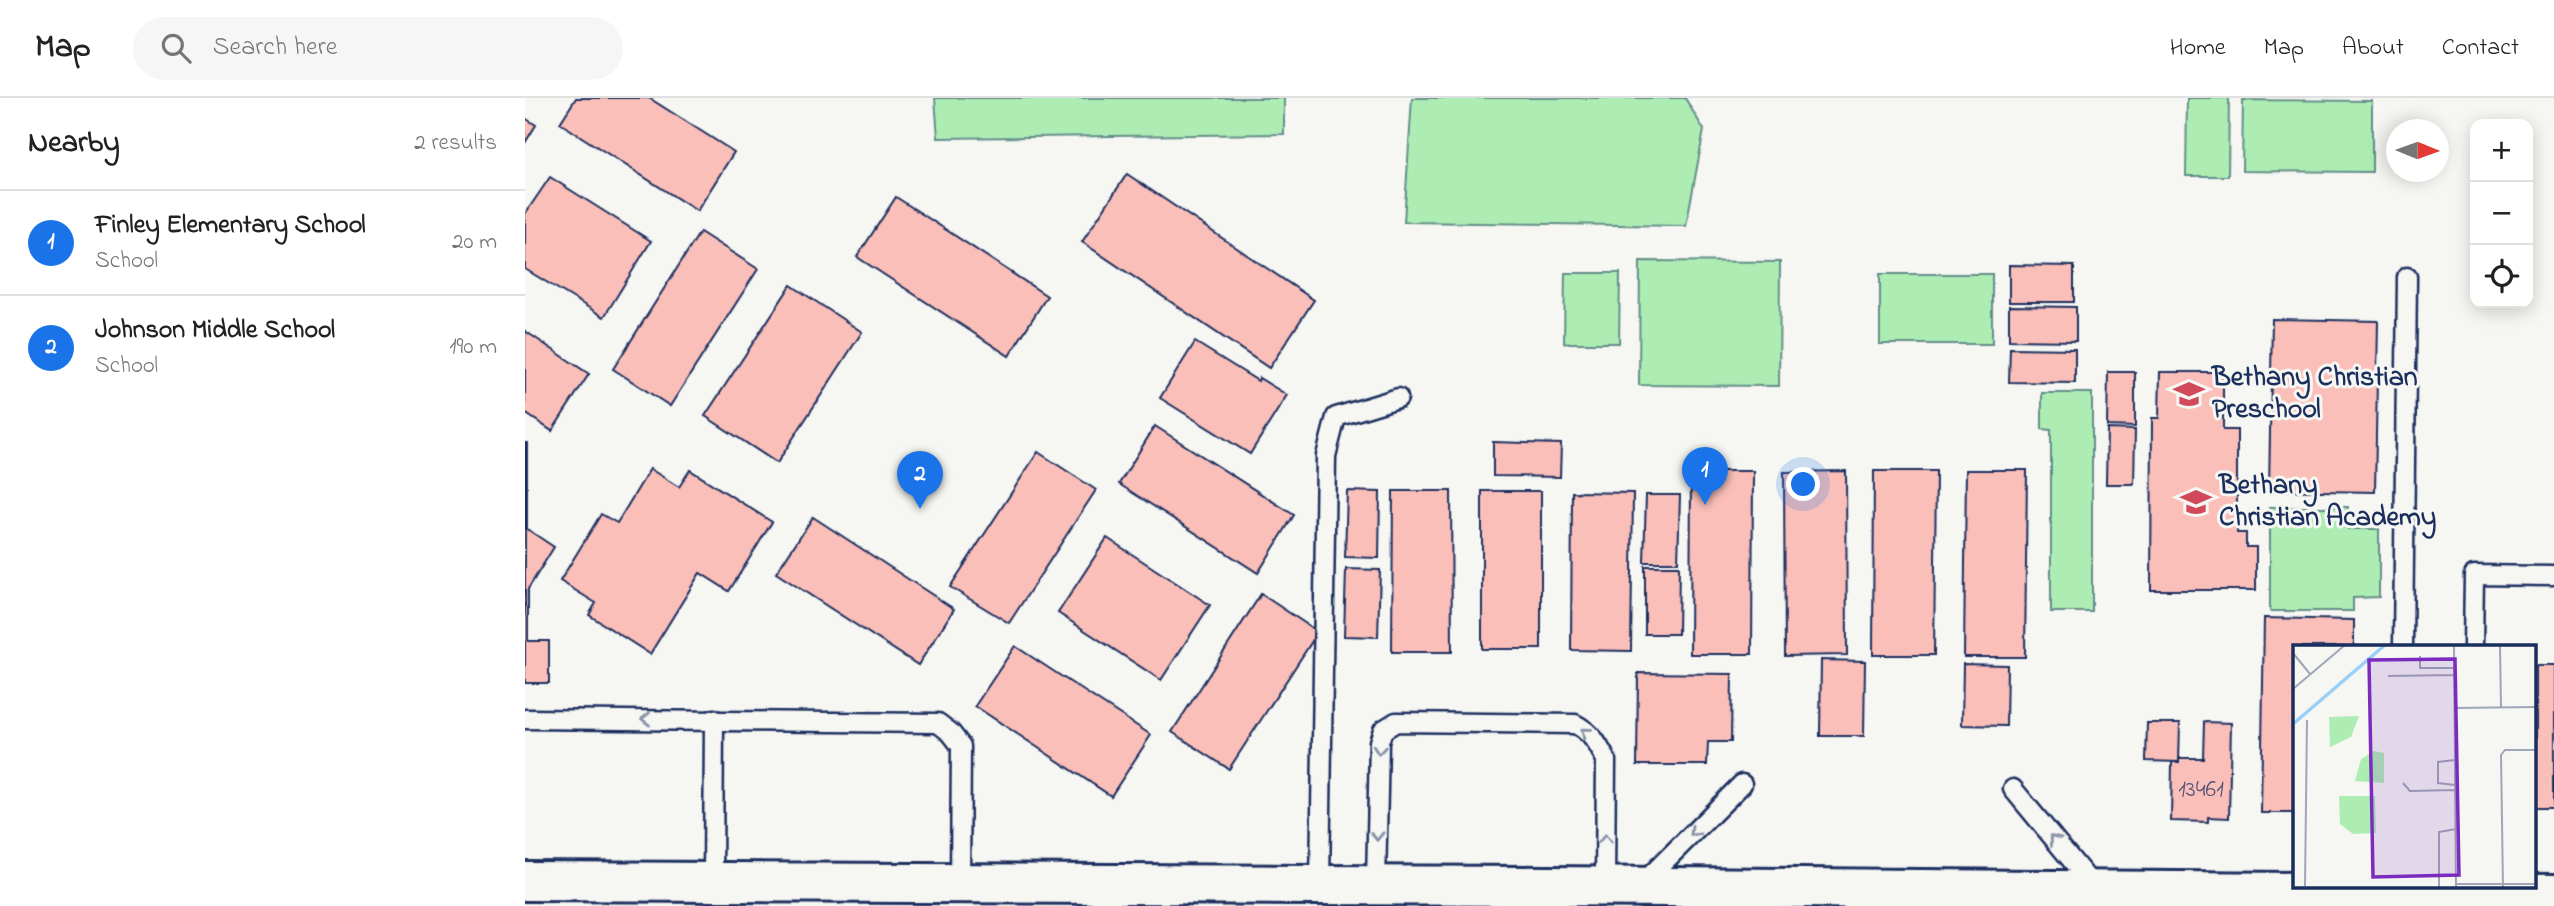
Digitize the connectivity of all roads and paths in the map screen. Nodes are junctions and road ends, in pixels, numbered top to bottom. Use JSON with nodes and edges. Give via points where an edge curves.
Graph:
{"nodes":[{"id":1,"x":2407,"y":277,"type":"dead end"},
{"id":2,"x":1398,"y":398,"type":"dead end"},
{"id":3,"x":2554,"y":576,"type":"edge"},
{"id":4,"x":2403,"y":645,"type":"edge"},
{"id":5,"x":2473,"y":645,"type":"edge"},
{"id":6,"x":525,"y":719,"type":"edge"},
{"id":7,"x":714,"y":719,"type":"junction"},
{"id":8,"x":1742,"y":784,"type":"dead end"},
{"id":9,"x":2013,"y":789,"type":"dead end"},
{"id":10,"x":525,"y":881,"type":"edge"},
{"id":11,"x":713,"y":883,"type":"junction"},
{"id":12,"x":960,"y":884,"type":"junction"},
{"id":13,"x":1376,"y":884,"type":"junction"},
{"id":14,"x":1320,"y":885,"type":"junction"},
{"id":15,"x":1622,"y":886,"type":"junction"},
{"id":16,"x":2401,"y":889,"type":"edge"},
{"id":17,"x":2469,"y":890,"type":"edge"},
{"id":18,"x":2554,"y":894,"type":"edge"},
{"id":19,"x":2095,"y":897,"type":"edge"}],
"edges":[{"from":1,"to":4,"type":"lane"},
{"from":2,"to":14,"type":"lane","via":[[1336,417],[1326,456]]},
{"from":3,"to":5,"type":"lane","via":[[2474,575]]},
{"from":7,"to":6,"type":"lane","one_way":true},
{"from":7,"to":11,"type":"lane"},
{"from":7,"to":12,"type":"lane","via":[[938,723],[961,747]]},
{"from":8,"to":15,"type":"lane","one_way":true},
{"from":19,"to":9,"type":"lane","one_way":true},
{"from":10,"to":11,"type":"street"},
{"from":11,"to":12,"type":"street"},
{"from":12,"to":14,"type":"street"},
{"from":13,"to":14,"type":"street"},
{"from":13,"to":15,"type":"street"},
{"from":15,"to":13,"type":"lane","one_way":true,"via":[[1606,760],[1586,730],[1575,724],[1396,722],[1383,730],[1379,742]]},
{"from":15,"to":19,"type":"street"},
{"from":16,"to":17,"type":"street"},
{"from":16,"to":19,"type":"street"},
{"from":17,"to":18,"type":"street"}]}
